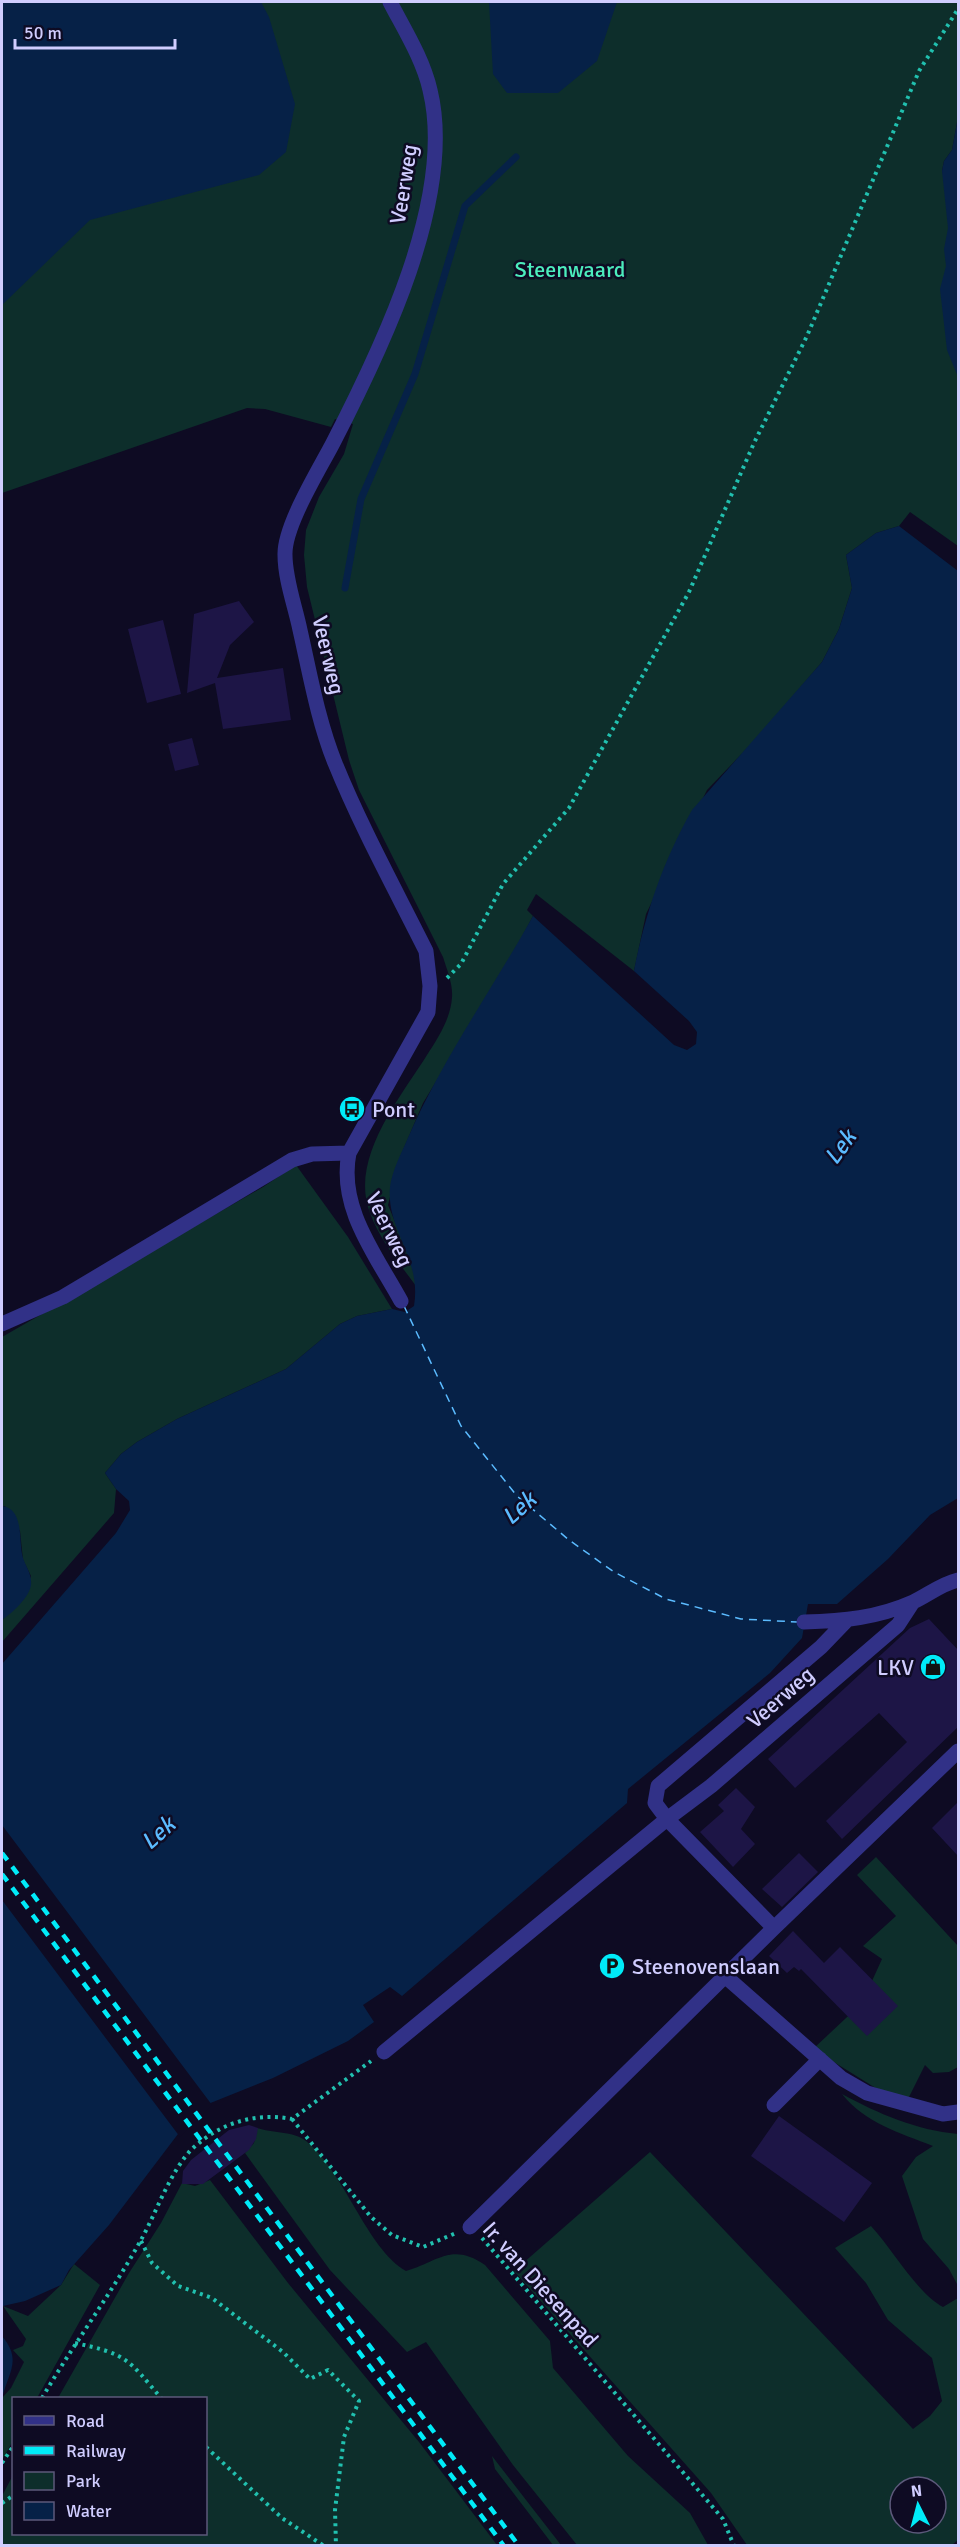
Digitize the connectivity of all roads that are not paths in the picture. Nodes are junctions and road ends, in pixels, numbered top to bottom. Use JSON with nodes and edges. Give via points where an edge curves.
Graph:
{"nodes":[{"id":1,"x":390,"y":2,"type":"edge"},
{"id":2,"x":350,"y":1153,"type":"junction"},
{"id":3,"x":401,"y":1301,"type":"dead end"},
{"id":4,"x":2,"y":1324,"type":"edge"},
{"id":5,"x":958,"y":1580,"type":"edge"},
{"id":6,"x":913,"y":1602,"type":"junction"},
{"id":7,"x":846,"y":1621,"type":"junction"},
{"id":8,"x":804,"y":1622,"type":"dead end"},
{"id":9,"x":958,"y":1751,"type":"edge"},
{"id":10,"x":667,"y":1819,"type":"junction"},
{"id":11,"x":774,"y":1928,"type":"junction"},
{"id":12,"x":725,"y":1976,"type":"junction"},
{"id":13,"x":384,"y":2052,"type":"road end"},
{"id":14,"x":820,"y":2060,"type":"junction"},
{"id":15,"x":774,"y":2105,"type":"dead end"},
{"id":16,"x":958,"y":2112,"type":"edge"},
{"id":17,"x":470,"y":2227,"type":"road end"}],
"edges":[{"from":1,"to":2,"type":"street","name":"Veerweg","via":[[430,90],[434,129],[427,202],[398,302],[370,371],[292,524],[285,554],[313,688],[334,761],[426,951],[430,986],[428,1012]]},
{"from":2,"to":3,"type":"street","name":"Veerweg","via":[[345,1172],[352,1211]]},
{"from":2,"to":4,"type":"street","via":[[312,1154],[292,1161],[63,1297]]},
{"from":5,"to":6,"type":"street","name":"Veerweg"},
{"from":6,"to":7,"type":"street","name":"Veerweg","via":[[879,1615]]},
{"from":6,"to":10,"type":"street","name":"Veerweg","via":[[898,1625],[711,1786]]},
{"from":7,"to":8,"type":"street","name":"Veerweg"},
{"from":7,"to":10,"type":"street","via":[[821,1647],[658,1786],[655,1803]]},
{"from":9,"to":11,"type":"street"},
{"from":10,"to":11,"type":"street"},
{"from":10,"to":13,"type":"street"},
{"from":11,"to":12,"type":"street"},
{"from":12,"to":14,"type":"street"},
{"from":12,"to":17,"type":"street"},
{"from":14,"to":15,"type":"street"},
{"from":14,"to":16,"type":"street","via":[[867,2093],[943,2114]]}]}
